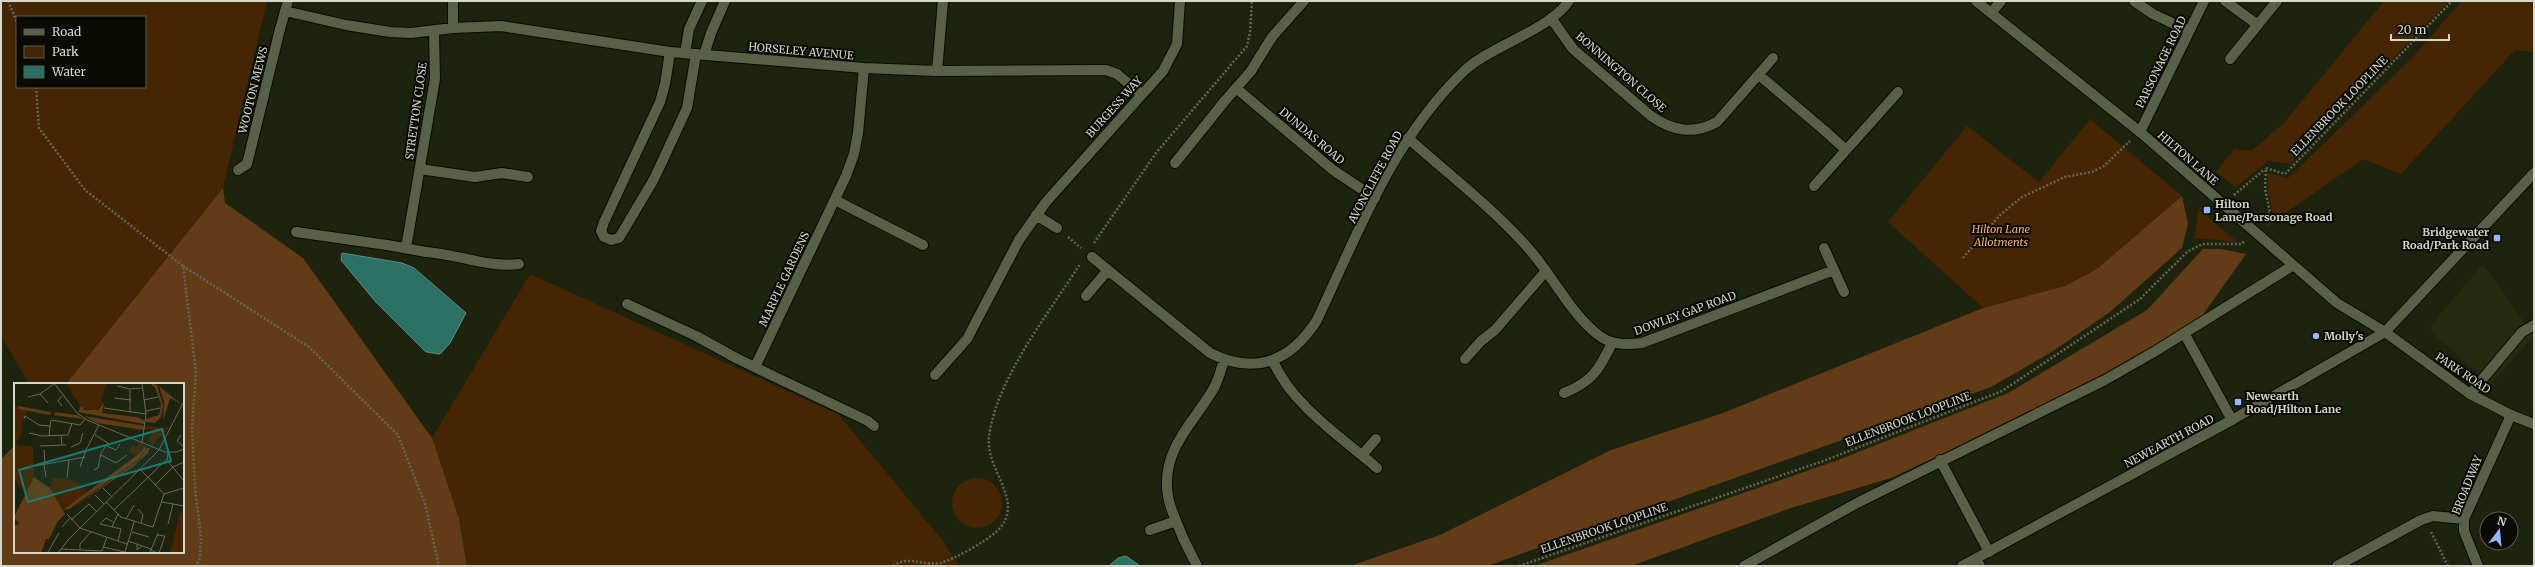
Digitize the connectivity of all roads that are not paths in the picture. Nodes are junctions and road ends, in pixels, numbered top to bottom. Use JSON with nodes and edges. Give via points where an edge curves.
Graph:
{"nodes":[{"id":1,"x":453,"y":1,"type":"edge"},
{"id":2,"x":702,"y":1,"type":"edge"},
{"id":3,"x":725,"y":1,"type":"edge"},
{"id":4,"x":943,"y":1,"type":"edge"},
{"id":5,"x":1180,"y":1,"type":"edge"},
{"id":6,"x":1304,"y":1,"type":"edge"},
{"id":7,"x":1569,"y":1,"type":"edge"},
{"id":8,"x":1976,"y":1,"type":"edge"},
{"id":9,"x":2001,"y":1,"type":"edge"},
{"id":10,"x":2134,"y":1,"type":"edge"},
{"id":11,"x":2204,"y":1,"type":"edge"},
{"id":12,"x":2225,"y":1,"type":"edge"},
{"id":13,"x":2277,"y":1,"type":"edge"},
{"id":14,"x":286,"y":6,"type":"edge"},
{"id":15,"x":1991,"y":13,"type":"junction"},
{"id":16,"x":1551,"y":18,"type":"junction"},
{"id":17,"x":2258,"y":25,"type":"junction"},
{"id":18,"x":454,"y":28,"type":"junction"},
{"id":19,"x":2189,"y":31,"type":"junction"},
{"id":20,"x":434,"y":32,"type":"junction"},
{"id":21,"x":670,"y":52,"type":"junction"},
{"id":22,"x":695,"y":54,"type":"junction"},
{"id":23,"x":1773,"y":58,"type":"dead end"},
{"id":24,"x":2230,"y":59,"type":"dead end"},
{"id":25,"x":864,"y":68,"type":"junction"},
{"id":26,"x":937,"y":71,"type":"junction"},
{"id":27,"x":1759,"y":75,"type":"junction"},
{"id":28,"x":1236,"y":88,"type":"junction"},
{"id":29,"x":1898,"y":92,"type":"dead end"},
{"id":30,"x":1141,"y":94,"type":"junction"},
{"id":31,"x":2140,"y":132,"type":"junction"},
{"id":32,"x":1408,"y":138,"type":"junction"},
{"id":33,"x":1846,"y":150,"type":"junction"},
{"id":34,"x":1175,"y":163,"type":"dead end"},
{"id":35,"x":420,"y":169,"type":"junction"},
{"id":36,"x":238,"y":170,"type":"dead end"},
{"id":37,"x":2534,"y":173,"type":"edge"},
{"id":38,"x":528,"y":177,"type":"dead end"},
{"id":39,"x":1814,"y":186,"type":"dead end"},
{"id":40,"x":1375,"y":198,"type":"junction"},
{"id":41,"x":835,"y":200,"type":"junction"},
{"id":42,"x":1036,"y":215,"type":"junction"},
{"id":43,"x":1056,"y":228,"type":"road end"},
{"id":44,"x":296,"y":232,"type":"dead end"},
{"id":45,"x":923,"y":245,"type":"dead end"},
{"id":46,"x":406,"y":248,"type":"junction"},
{"id":47,"x":1824,"y":248,"type":"dead end"},
{"id":48,"x":1090,"y":255,"type":"road end"},
{"id":49,"x":519,"y":264,"type":"dead end"},
{"id":50,"x":2292,"y":266,"type":"junction"},
{"id":51,"x":1108,"y":270,"type":"junction"},
{"id":52,"x":1834,"y":270,"type":"junction"},
{"id":53,"x":1546,"y":271,"type":"junction"},
{"id":54,"x":1844,"y":292,"type":"dead end"},
{"id":55,"x":1086,"y":296,"type":"dead end"},
{"id":56,"x":627,"y":304,"type":"dead end"},
{"id":57,"x":2534,"y":325,"type":"edge"},
{"id":58,"x":2385,"y":332,"type":"junction"},
{"id":59,"x":2184,"y":334,"type":"junction"},
{"id":60,"x":1612,"y":343,"type":"junction"},
{"id":61,"x":1466,"y":359,"type":"dead end"},
{"id":62,"x":1224,"y":360,"type":"junction"},
{"id":63,"x":1273,"y":361,"type":"junction"},
{"id":64,"x":755,"y":367,"type":"junction"},
{"id":65,"x":935,"y":375,"type":"dead end"},
{"id":66,"x":1564,"y":393,"type":"dead end"},
{"id":67,"x":2470,"y":394,"type":"junction"},
{"id":68,"x":2511,"y":415,"type":"junction"},
{"id":69,"x":2232,"y":420,"type":"junction"},
{"id":70,"x":2534,"y":424,"type":"edge"},
{"id":71,"x":874,"y":426,"type":"dead end"},
{"id":72,"x":1376,"y":438,"type":"dead end"},
{"id":73,"x":1362,"y":455,"type":"junction"},
{"id":74,"x":1940,"y":460,"type":"junction"},
{"id":75,"x":1377,"y":468,"type":"dead end"},
{"id":76,"x":2464,"y":519,"type":"junction"},
{"id":77,"x":1176,"y":521,"type":"junction"},
{"id":78,"x":1150,"y":530,"type":"dead end"},
{"id":79,"x":1989,"y":552,"type":"junction"},
{"id":80,"x":1978,"y":562,"type":"edge"},
{"id":81,"x":1758,"y":563,"type":"edge"},
{"id":82,"x":1197,"y":566,"type":"edge"},
{"id":83,"x":1744,"y":566,"type":"edge"},
{"id":84,"x":1962,"y":566,"type":"edge"},
{"id":85,"x":2337,"y":566,"type":"edge"},
{"id":86,"x":2478,"y":566,"type":"edge"}],
"edges":[{"from":1,"to":18,"type":"street"},
{"from":2,"to":22,"type":"street","via":[[689,29]]},
{"from":3,"to":22,"type":"street","via":[[711,33]]},
{"from":4,"to":26,"type":"street"},
{"from":5,"to":30,"type":"street","name":"BURGESS WAY","via":[[1178,37],[1171,57]]},
{"from":6,"to":28,"type":"street","via":[[1272,37],[1251,71]]},
{"from":7,"to":16,"type":"street","name":"AVONCLIFFE ROAD"},
{"from":8,"to":15,"type":"street","name":"HILTON LANE"},
{"from":9,"to":15,"type":"street"},
{"from":10,"to":19,"type":"street","via":[[2153,14]]},
{"from":11,"to":19,"type":"street","name":"PARSONAGE ROAD"},
{"from":12,"to":17,"type":"street"},
{"from":13,"to":17,"type":"street"},
{"from":14,"to":20,"type":"street","name":"WOOTON MEWS","via":[[346,25],[390,32]]},
{"from":14,"to":36,"type":"street","name":"WOOTON MEWS","via":[[247,164]]},
{"from":15,"to":31,"type":"street","name":"HILTON LANE"},
{"from":16,"to":27,"type":"street","name":"BONNINGTON CLOSE","via":[[1573,48],[1652,116],[1677,130],[1705,128],[1717,122]]},
{"from":16,"to":32,"type":"street","name":"AVONCLIFFE ROAD","via":[[1468,68],[1432,105]]},
{"from":17,"to":24,"type":"street"},
{"from":18,"to":20,"type":"street","name":"WOOTON MEWS"},
{"from":18,"to":21,"type":"street","name":"HORSELEY AVENUE","via":[[501,26]]},
{"from":19,"to":31,"type":"street","name":"PARSONAGE ROAD"},
{"from":20,"to":35,"type":"street","name":"STRETTON CLOSE","via":[[435,78]]},
{"from":21,"to":22,"type":"street","name":"HORSELEY AVENUE"},
{"from":21,"to":22,"type":"street","via":[[666,84],[660,102],[601,231],[604,237],[611,240],[619,238],[654,179],[687,108]]},
{"from":22,"to":25,"type":"street","name":"HORSELEY AVENUE"},
{"from":23,"to":27,"type":"street","name":"BONNINGTON CLOSE"},
{"from":25,"to":26,"type":"street","name":"HORSELEY AVENUE"},
{"from":25,"to":41,"type":"street","name":"MARPLE GARDENS","via":[[854,154]]},
{"from":26,"to":30,"type":"street","name":"HORSELEY AVENUE","via":[[1106,70],[1117,74]]},
{"from":27,"to":33,"type":"street"},
{"from":28,"to":34,"type":"street"},
{"from":28,"to":40,"type":"street","name":"DUNDAS ROAD","via":[[1332,170]]},
{"from":29,"to":33,"type":"street"},
{"from":30,"to":42,"type":"street","name":"BURGESS WAY"},
{"from":31,"to":50,"type":"street","name":"HILTON LANE"},
{"from":32,"to":40,"type":"street","name":"AVONCLIFFE ROAD"},
{"from":32,"to":53,"type":"street","name":"DOWLEY GAP ROAD","via":[[1506,225]]},
{"from":33,"to":39,"type":"street"},
{"from":35,"to":38,"type":"street","name":"STRETTON CLOSE","via":[[475,177],[502,173]]},
{"from":35,"to":46,"type":"street","name":"STRETTON CLOSE"},
{"from":37,"to":58,"type":"street","name":"NEWEARTH ROAD"},
{"from":40,"to":63,"type":"street","name":"AVONCLIFFE ROAD","via":[[1310,331],[1291,351]]},
{"from":41,"to":45,"type":"street"},
{"from":41,"to":64,"type":"street","name":"MARPLE GARDENS"},
{"from":42,"to":43,"type":"street"},
{"from":42,"to":65,"type":"street","name":"BURGESS WAY","via":[[1018,240],[967,339]]},
{"from":44,"to":46,"type":"street"},
{"from":46,"to":49,"type":"street","via":[[502,266]]},
{"from":47,"to":52,"type":"street"},
{"from":48,"to":51,"type":"street","name":"AVONCLIFFE ROAD"},
{"from":50,"to":58,"type":"street","name":"HILTON LANE","via":[[2337,303]]},
{"from":50,"to":59,"type":"street"},
{"from":51,"to":55,"type":"street"},
{"from":51,"to":62,"type":"street","name":"AVONCLIFFE ROAD","via":[[1200,347]]},
{"from":52,"to":54,"type":"street"},
{"from":52,"to":60,"type":"street","name":"DOWLEY GAP ROAD","via":[[1642,343]]},
{"from":53,"to":60,"type":"street","name":"DOWLEY GAP ROAD","via":[[1583,321],[1597,335]]},
{"from":53,"to":61,"type":"street"},
{"from":56,"to":64,"type":"street"},
{"from":57,"to":67,"type":"street","via":[[2522,332]]},
{"from":58,"to":67,"type":"street","name":"PARK ROAD"},
{"from":58,"to":69,"type":"street","name":"NEWEARTH ROAD"},
{"from":59,"to":69,"type":"street"},
{"from":59,"to":74,"type":"street","via":[[2099,383]]},
{"from":60,"to":66,"type":"street","via":[[1601,366],[1591,378],[1583,385]]},
{"from":62,"to":63,"type":"street","name":"AVONCLIFFE ROAD","via":[[1246,364]]},
{"from":62,"to":77,"type":"street","via":[[1215,385],[1178,440],[1171,455],[1167,486]]},
{"from":63,"to":73,"type":"street","via":[[1280,377],[1298,399]]},
{"from":64,"to":71,"type":"street"},
{"from":67,"to":68,"type":"street","name":"PARK ROAD"},
{"from":68,"to":70,"type":"street","name":"PARK ROAD"},
{"from":68,"to":76,"type":"street","name":"BROADWAY"},
{"from":69,"to":79,"type":"street","name":"NEWEARTH ROAD"},
{"from":72,"to":73,"type":"street"},
{"from":73,"to":75,"type":"street"},
{"from":74,"to":79,"type":"street"},
{"from":74,"to":81,"type":"street","via":[[1857,502]]},
{"from":76,"to":85,"type":"street","via":[[2432,516]]},
{"from":76,"to":86,"type":"street","name":"BROADWAY","via":[[2467,540]]},
{"from":77,"to":78,"type":"street"},
{"from":77,"to":82,"type":"street"},
{"from":79,"to":80,"type":"street","name":"NEWEARTH ROAD"},
{"from":80,"to":84,"type":"street","name":"NEWEARTH ROAD"},
{"from":81,"to":83,"type":"street"}]}
